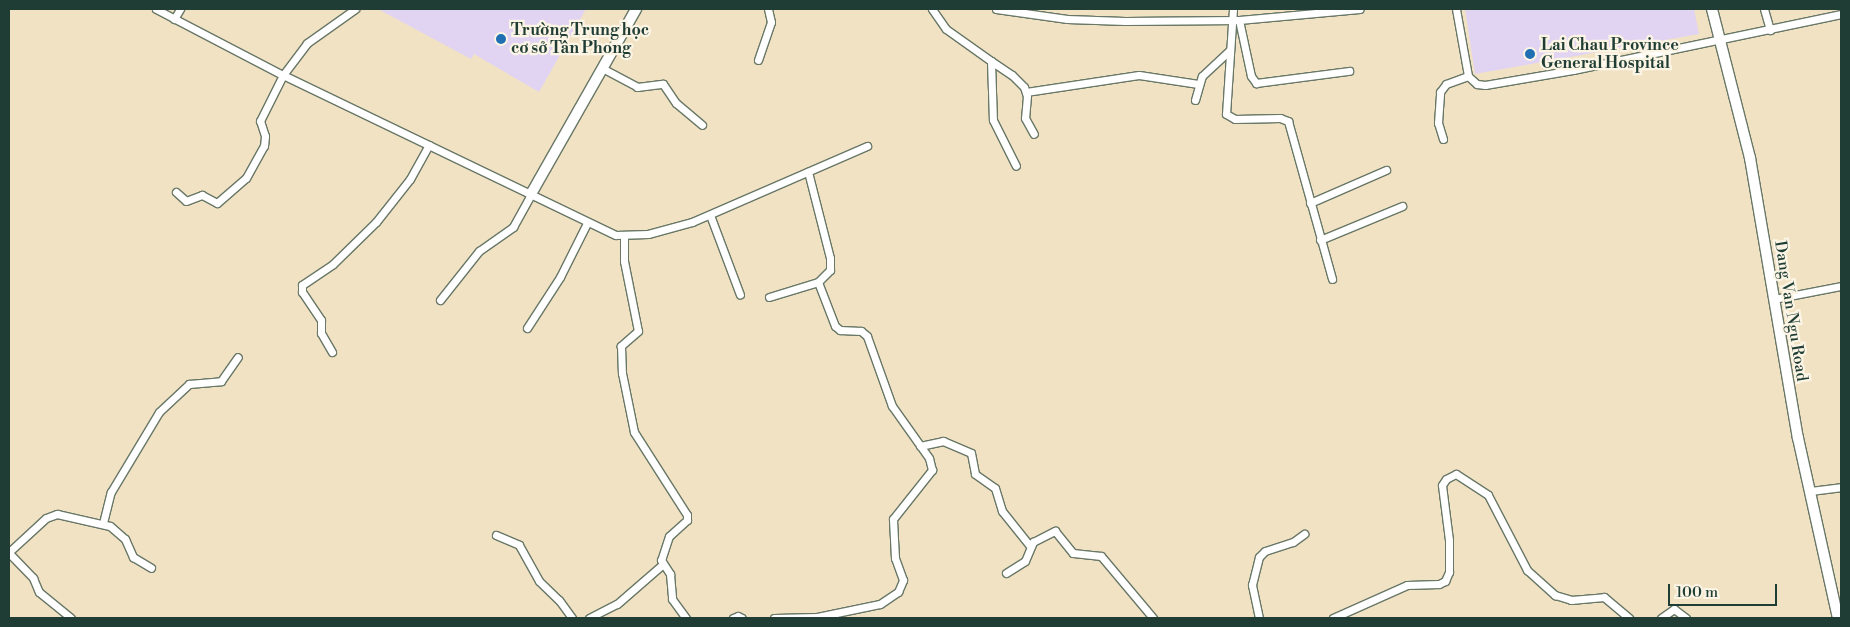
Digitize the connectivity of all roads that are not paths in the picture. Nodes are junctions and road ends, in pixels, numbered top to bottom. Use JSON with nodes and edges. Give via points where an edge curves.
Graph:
{"nodes":[{"id":1,"x":156,"y":9,"type":"edge"},
{"id":2,"x":180,"y":9,"type":"edge"},
{"id":3,"x":355,"y":9,"type":"edge"},
{"id":4,"x":636,"y":9,"type":"edge"},
{"id":5,"x":768,"y":9,"type":"edge"},
{"id":6,"x":932,"y":9,"type":"edge"},
{"id":7,"x":996,"y":9,"type":"edge"},
{"id":8,"x":1233,"y":9,"type":"edge"},
{"id":9,"x":1359,"y":9,"type":"edge"},
{"id":10,"x":1456,"y":9,"type":"edge"},
{"id":11,"x":1712,"y":9,"type":"edge"},
{"id":12,"x":1764,"y":9,"type":"edge"},
{"id":13,"x":1841,"y":14,"type":"edge"},
{"id":14,"x":174,"y":19,"type":"junction"},
{"id":15,"x":1236,"y":20,"type":"junction"},
{"id":16,"x":1770,"y":30,"type":"junction"},
{"id":17,"x":1720,"y":41,"type":"junction"},
{"id":18,"x":1230,"y":50,"type":"junction"},
{"id":19,"x":758,"y":60,"type":"dead end"},
{"id":20,"x":991,"y":61,"type":"junction"},
{"id":21,"x":602,"y":68,"type":"junction"},
{"id":22,"x":1349,"y":71,"type":"dead end"},
{"id":23,"x":283,"y":75,"type":"junction"},
{"id":24,"x":1470,"y":78,"type":"junction"},
{"id":25,"x":1198,"y":84,"type":"junction"},
{"id":26,"x":1026,"y":92,"type":"junction"},
{"id":27,"x":1195,"y":100,"type":"dead end"},
{"id":28,"x":702,"y":125,"type":"dead end"},
{"id":29,"x":1034,"y":134,"type":"dead end"},
{"id":30,"x":1443,"y":139,"type":"dead end"},
{"id":31,"x":429,"y":145,"type":"junction"},
{"id":32,"x":867,"y":146,"type":"dead end"},
{"id":33,"x":1016,"y":166,"type":"dead end"},
{"id":34,"x":1386,"y":170,"type":"dead end"},
{"id":35,"x":808,"y":172,"type":"junction"},
{"id":36,"x":176,"y":192,"type":"dead end"},
{"id":37,"x":531,"y":194,"type":"junction"},
{"id":38,"x":1310,"y":203,"type":"junction"},
{"id":39,"x":1402,"y":206,"type":"dead end"},
{"id":40,"x":710,"y":214,"type":"junction"},
{"id":41,"x":587,"y":223,"type":"junction"},
{"id":42,"x":624,"y":237,"type":"junction"},
{"id":43,"x":1320,"y":240,"type":"junction"},
{"id":44,"x":1332,"y":279,"type":"dead end"},
{"id":45,"x":818,"y":282,"type":"junction"},
{"id":46,"x":1841,"y":286,"type":"edge"},
{"id":47,"x":740,"y":295,"type":"dead end"},
{"id":48,"x":769,"y":297,"type":"dead end"},
{"id":49,"x":1774,"y":299,"type":"junction"},
{"id":50,"x":440,"y":300,"type":"dead end"},
{"id":51,"x":527,"y":328,"type":"dead end"},
{"id":52,"x":332,"y":352,"type":"dead end"},
{"id":53,"x":238,"y":357,"type":"dead end"},
{"id":54,"x":920,"y":446,"type":"junction"},
{"id":55,"x":1841,"y":487,"type":"edge"},
{"id":56,"x":1810,"y":491,"type":"junction"},
{"id":57,"x":103,"y":523,"type":"junction"},
{"id":58,"x":1304,"y":534,"type":"dead end"},
{"id":59,"x":496,"y":535,"type":"dead end"},
{"id":60,"x":1030,"y":546,"type":"junction"},
{"id":61,"x":9,"y":553,"type":"edge"},
{"id":62,"x":662,"y":565,"type":"junction"},
{"id":63,"x":151,"y":568,"type":"dead end"},
{"id":64,"x":1006,"y":573,"type":"dead end"},
{"id":65,"x":70,"y":618,"type":"edge"},
{"id":66,"x":572,"y":618,"type":"edge"},
{"id":67,"x":589,"y":618,"type":"edge"},
{"id":68,"x":686,"y":618,"type":"edge"},
{"id":69,"x":733,"y":618,"type":"edge"},
{"id":70,"x":742,"y":618,"type":"edge"},
{"id":71,"x":774,"y":618,"type":"edge"},
{"id":72,"x":1153,"y":618,"type":"edge"},
{"id":73,"x":1259,"y":618,"type":"edge"},
{"id":74,"x":1333,"y":618,"type":"edge"},
{"id":75,"x":1629,"y":618,"type":"edge"},
{"id":76,"x":1660,"y":618,"type":"edge"},
{"id":77,"x":1686,"y":618,"type":"edge"},
{"id":78,"x":1838,"y":618,"type":"edge"}],
"edges":[{"from":1,"to":14,"type":"street"},
{"from":2,"to":14,"type":"street"},
{"from":3,"to":23,"type":"street","via":[[307,43]]},
{"from":4,"to":21,"type":"main road"},
{"from":5,"to":19,"type":"street","via":[[771,22]]},
{"from":6,"to":20,"type":"street","via":[[946,29]]},
{"from":7,"to":15,"type":"street","via":[[1095,20]]},
{"from":8,"to":15,"type":"street"},
{"from":9,"to":15,"type":"street"},
{"from":10,"to":24,"type":"street"},
{"from":11,"to":17,"type":"main road","name":"Dang Van Ngu Road"},
{"from":12,"to":16,"type":"street"},
{"from":13,"to":16,"type":"street"},
{"from":14,"to":23,"type":"street"},
{"from":15,"to":18,"type":"street"},
{"from":15,"to":22,"type":"street","via":[[1251,76],[1256,83]]},
{"from":16,"to":17,"type":"street"},
{"from":17,"to":24,"type":"street","via":[[1494,84]]},
{"from":17,"to":49,"type":"main road","name":"Dang Van Ngu Road","via":[[1750,158]]},
{"from":18,"to":25,"type":"street","via":[[1207,70]]},
{"from":18,"to":38,"type":"street","via":[[1225,94],[1228,117],[1286,118]]},
{"from":20,"to":26,"type":"street","via":[[1012,75]]},
{"from":20,"to":33,"type":"street","via":[[993,120]]},
{"from":21,"to":28,"type":"street","via":[[637,87],[664,84],[676,103]]},
{"from":21,"to":37,"type":"main road"},
{"from":23,"to":31,"type":"street"},
{"from":23,"to":36,"type":"street","via":[[260,121],[265,136],[264,146],[246,178],[217,202],[202,195],[186,201]]},
{"from":24,"to":30,"type":"street","via":[[1446,84],[1440,92],[1438,123]]},
{"from":25,"to":26,"type":"street","via":[[1138,75]]},
{"from":25,"to":27,"type":"street"},
{"from":26,"to":29,"type":"street","via":[[1024,113]]},
{"from":31,"to":37,"type":"street"},
{"from":31,"to":52,"type":"street","via":[[410,179],[376,222],[333,264],[302,285],[302,292],[321,320],[321,333]]},
{"from":32,"to":35,"type":"street"},
{"from":34,"to":38,"type":"street"},
{"from":35,"to":40,"type":"street"},
{"from":35,"to":45,"type":"street","via":[[830,258],[830,270]]},
{"from":37,"to":41,"type":"street"},
{"from":37,"to":50,"type":"street","via":[[512,226],[479,251]]},
{"from":38,"to":43,"type":"street"},
{"from":39,"to":43,"type":"street"},
{"from":40,"to":42,"type":"street","via":[[667,230]]},
{"from":40,"to":47,"type":"street"},
{"from":41,"to":42,"type":"street"},
{"from":41,"to":51,"type":"street","via":[[560,277]]},
{"from":42,"to":62,"type":"street","via":[[624,261],[638,331],[620,350],[630,419],[642,447],[688,518],[670,536]]},
{"from":43,"to":44,"type":"street"},
{"from":45,"to":48,"type":"street"},
{"from":45,"to":54,"type":"street","via":[[835,326],[840,330],[861,331],[867,336],[892,406]]},
{"from":46,"to":49,"type":"street"},
{"from":49,"to":56,"type":"main road","name":"Dang Van Ngu Road"},
{"from":53,"to":57,"type":"street","via":[[222,381],[189,384],[159,412],[111,492]]},
{"from":54,"to":60,"type":"street","via":[[943,441],[971,453],[975,474],[995,488],[1002,511]]},
{"from":54,"to":71,"type":"street","via":[[931,462],[931,474],[896,511],[892,523],[895,558],[903,580],[898,592],[880,604],[817,617]]},
{"from":55,"to":56,"type":"street"},
{"from":56,"to":78,"type":"main road","name":"Dang Van Ngu Road"},
{"from":57,"to":61,"type":"street","via":[[53,514]]},
{"from":57,"to":63,"type":"street","via":[[123,537],[136,560]]},
{"from":58,"to":73,"type":"street","via":[[1293,542],[1265,551],[1259,557],[1252,585]]},
{"from":59,"to":66,"type":"street","via":[[519,545],[539,581]]},
{"from":60,"to":64,"type":"street","via":[[1024,561]]},
{"from":60,"to":72,"type":"street","via":[[1054,530],[1073,553],[1098,554]]},
{"from":61,"to":65,"type":"street","via":[[33,578],[39,592]]},
{"from":62,"to":67,"type":"street","via":[[617,604]]},
{"from":62,"to":68,"type":"street","via":[[670,574],[672,599]]},
{"from":69,"to":70,"type":"street"},
{"from":74,"to":75,"type":"street","via":[[1407,585],[1445,581],[1449,572],[1449,540],[1442,485],[1456,474],[1488,495],[1527,570],[1555,595],[1570,600],[1604,597]]},
{"from":76,"to":77,"type":"street","via":[[1674,610]]}]}
